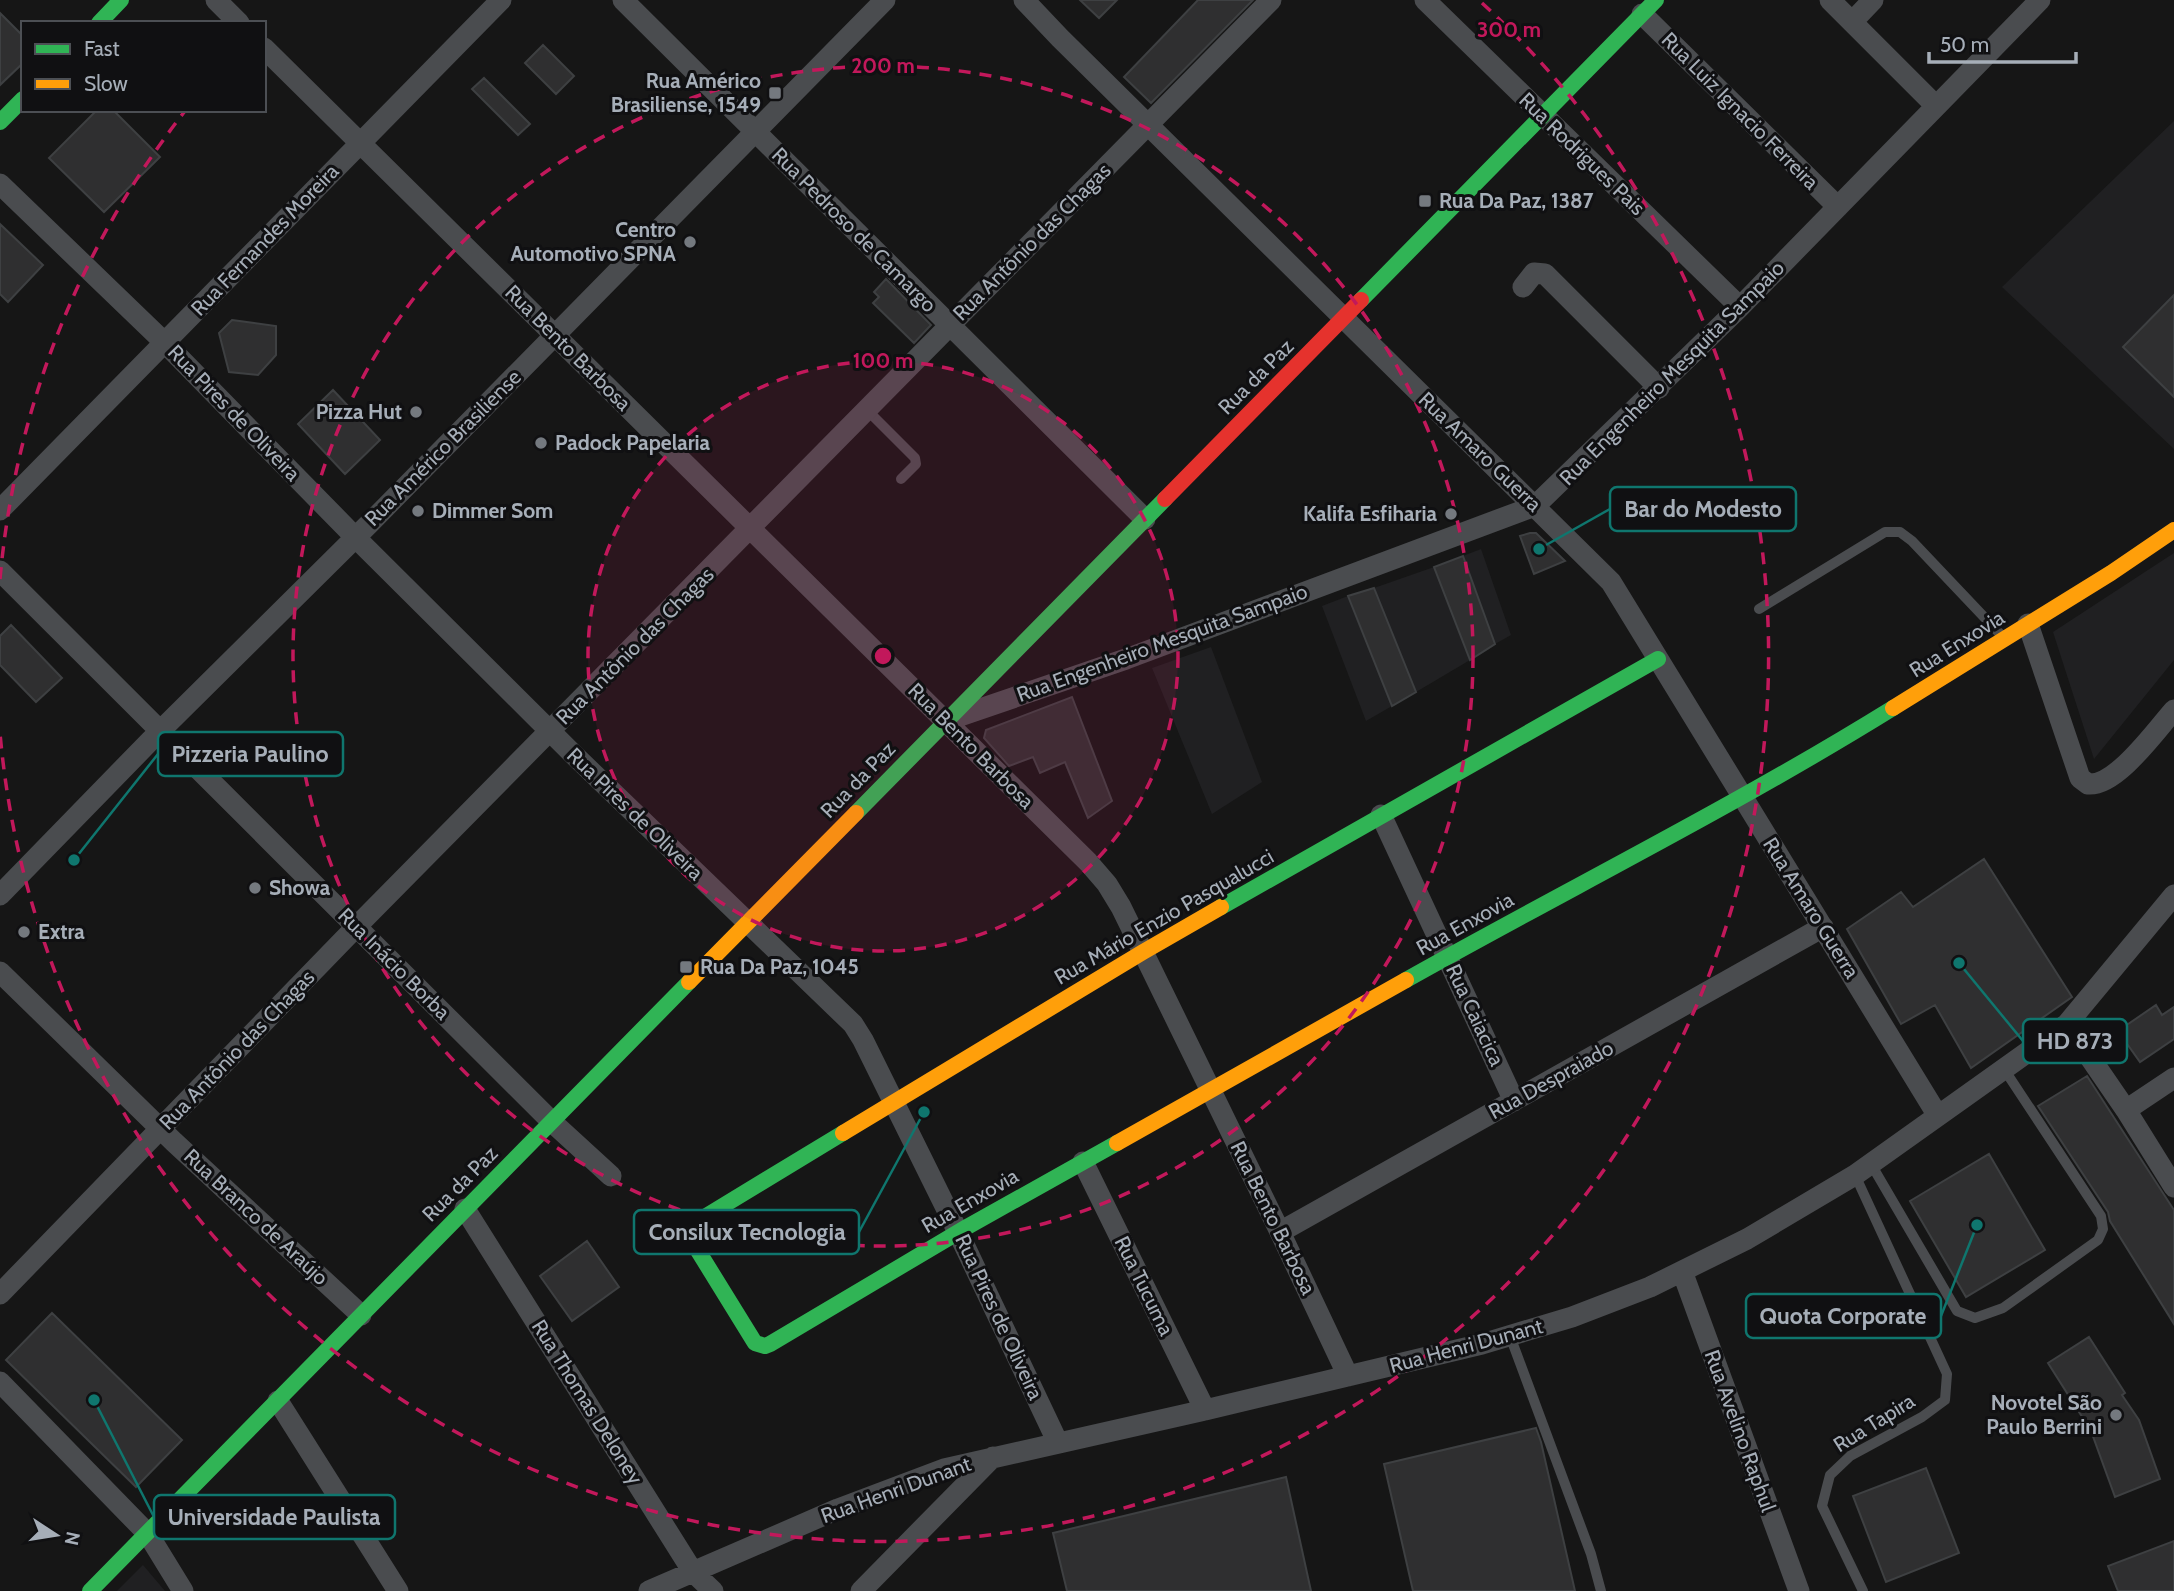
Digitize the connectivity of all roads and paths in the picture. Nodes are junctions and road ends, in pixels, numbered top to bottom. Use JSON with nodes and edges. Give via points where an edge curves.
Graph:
{"nodes":[{"id":1,"x":121,"y":0,"type":"edge"},
{"id":2,"x":216,"y":0,"type":"edge"},
{"id":3,"x":501,"y":0,"type":"edge"},
{"id":4,"x":622,"y":0,"type":"edge"},
{"id":5,"x":885,"y":0,"type":"edge"},
{"id":6,"x":1024,"y":0,"type":"edge"},
{"id":7,"x":1271,"y":0,"type":"edge"},
{"id":8,"x":1425,"y":0,"type":"edge"},
{"id":9,"x":1830,"y":0,"type":"edge"},
{"id":10,"x":1873,"y":0,"type":"edge"},
{"id":11,"x":2040,"y":0,"type":"edge"},
{"id":12,"x":1649,"y":7,"type":"edge"},
{"id":13,"x":101,"y":21,"type":"edge"},
{"id":14,"x":237,"y":21,"type":"edge"},
{"id":15,"x":1852,"y":22,"type":"junction"},
{"id":16,"x":266,"y":50,"type":"edge"},
{"id":17,"x":21,"y":101,"type":"edge"},
{"id":18,"x":1936,"y":106,"type":"junction"},
{"id":19,"x":1542,"y":115,"type":"junction"},
{"id":20,"x":0,"y":122,"type":"edge"},
{"id":21,"x":1148,"y":124,"type":"junction"},
{"id":22,"x":757,"y":132,"type":"junction"},
{"id":23,"x":361,"y":142,"type":"junction"},
{"id":24,"x":0,"y":184,"type":"edge"},
{"id":25,"x":1838,"y":207,"type":"junction"},
{"id":26,"x":1522,"y":287,"type":"dead end"},
{"id":27,"x":1740,"y":307,"type":"junction"},
{"id":28,"x":1343,"y":317,"type":"junction"},
{"id":29,"x":950,"y":326,"type":"junction"},
{"id":30,"x":555,"y":335,"type":"junction"},
{"id":31,"x":164,"y":342,"type":"junction"},
{"id":32,"x":1659,"y":388,"type":"junction"},
{"id":33,"x":867,"y":410,"type":"junction"},
{"id":34,"x":901,"y":479,"type":"dead end"},
{"id":35,"x":1535,"y":506,"type":"junction"},
{"id":36,"x":0,"y":510,"type":"edge"},
{"id":37,"x":1145,"y":519,"type":"junction"},
{"id":38,"x":751,"y":528,"type":"junction"},
{"id":39,"x":2174,"y":530,"type":"edge"},
{"id":40,"x":355,"y":537,"type":"junction"},
{"id":41,"x":0,"y":571,"type":"edge"},
{"id":42,"x":1759,"y":608,"type":"dead end"},
{"id":43,"x":2028,"y":624,"type":"junction"},
{"id":44,"x":2005,"y":639,"type":"junction"},
{"id":45,"x":1658,"y":659,"type":"junction"},
{"id":46,"x":2174,"y":710,"type":"edge"},
{"id":47,"x":946,"y":720,"type":"junction"},
{"id":48,"x":161,"y":730,"type":"junction"},
{"id":49,"x":551,"y":731,"type":"junction"},
{"id":50,"x":1742,"y":797,"type":"junction"},
{"id":51,"x":1381,"y":815,"type":"junction"},
{"id":52,"x":0,"y":895,"type":"edge"},
{"id":53,"x":2174,"y":895,"type":"edge"},
{"id":54,"x":747,"y":923,"type":"junction"},
{"id":55,"x":356,"y":927,"type":"junction"},
{"id":56,"x":1823,"y":927,"type":"junction"},
{"id":57,"x":1143,"y":952,"type":"junction"},
{"id":58,"x":1448,"y":957,"type":"junction"},
{"id":59,"x":0,"y":972,"type":"edge"},
{"id":60,"x":2067,"y":1024,"type":"junction"},
{"id":61,"x":2004,"y":1069,"type":"junction"},
{"id":62,"x":2174,"y":1078,"type":"edge"},
{"id":63,"x":1210,"y":1090,"type":"junction"},
{"id":64,"x":1514,"y":1101,"type":"junction"},
{"id":65,"x":895,"y":1103,"type":"junction"},
{"id":66,"x":2126,"y":1110,"type":"junction"},
{"id":67,"x":1938,"y":1116,"type":"junction"},
{"id":68,"x":552,"y":1122,"type":"junction"},
{"id":69,"x":160,"y":1128,"type":"junction"},
{"id":70,"x":1083,"y":1162,"type":"junction"},
{"id":71,"x":1863,"y":1170,"type":"junction"},
{"id":72,"x":611,"y":1176,"type":"dead end"},
{"id":73,"x":2174,"y":1187,"type":"edge"},
{"id":74,"x":465,"y":1209,"type":"junction"},
{"id":75,"x":1280,"y":1231,"type":"junction"},
{"id":76,"x":958,"y":1232,"type":"junction"},
{"id":77,"x":1682,"y":1271,"type":"junction"},
{"id":78,"x":0,"y":1294,"type":"edge"},
{"id":79,"x":361,"y":1315,"type":"junction"},
{"id":80,"x":1510,"y":1336,"type":"junction"},
{"id":81,"x":770,"y":1344,"type":"joint"},
{"id":82,"x":1348,"y":1376,"type":"junction"},
{"id":83,"x":0,"y":1382,"type":"edge"},
{"id":84,"x":278,"y":1401,"type":"junction"},
{"id":85,"x":1205,"y":1410,"type":"junction"},
{"id":86,"x":1058,"y":1443,"type":"junction"},
{"id":87,"x":993,"y":1457,"type":"junction"},
{"id":88,"x":148,"y":1534,"type":"junction"},
{"id":89,"x":693,"y":1572,"type":"junction"},
{"id":90,"x":90,"y":1591,"type":"edge"},
{"id":91,"x":183,"y":1591,"type":"edge"},
{"id":92,"x":398,"y":1591,"type":"edge"},
{"id":93,"x":649,"y":1591,"type":"edge"},
{"id":94,"x":713,"y":1591,"type":"edge"},
{"id":95,"x":861,"y":1591,"type":"edge"},
{"id":96,"x":1601,"y":1591,"type":"edge"},
{"id":97,"x":1799,"y":1591,"type":"edge"},
{"id":98,"x":1863,"y":1591,"type":"edge"}],
"edges":[{"from":1,"to":13,"type":"street"},
{"from":2,"to":14,"type":"street"},
{"from":3,"to":23,"type":"street","name":"Rua Fernandes Moreira"},
{"from":4,"to":22,"type":"street","name":"Rua Pedroso de Camargo"},
{"from":5,"to":22,"type":"street","name":"Rua Américo Brasiliense"},
{"from":6,"to":21,"type":"street","name":"Rua Amaro Guerra"},
{"from":7,"to":21,"type":"street","name":"Rua Antônio das Chagas"},
{"from":8,"to":19,"type":"street","name":"Rua Rodrigues Pais"},
{"from":9,"to":15,"type":"street"},
{"from":10,"to":15,"type":"street"},
{"from":11,"to":18,"type":"street","name":"Rua Engenheiro Mesquita Sampaio"},
{"from":12,"to":19,"type":"street","name":"Rua da Paz"},
{"from":12,"to":25,"type":"street","name":"Rua Luiz Ignacio Ferreira"},
{"from":15,"to":18,"type":"street"},
{"from":16,"to":23,"type":"street","name":"Rua Bento Barbosa"},
{"from":17,"to":20,"type":"street"},
{"from":18,"to":25,"type":"street","name":"Rua Engenheiro Mesquita Sampaio"},
{"from":19,"to":27,"type":"street","name":"Rua Rodrigues Pais"},
{"from":19,"to":28,"type":"street","name":"Rua da Paz"},
{"from":21,"to":28,"type":"street","name":"Rua Amaro Guerra"},
{"from":21,"to":29,"type":"street","name":"Rua Antônio das Chagas"},
{"from":22,"to":29,"type":"street","name":"Rua Pedroso de Camargo"},
{"from":22,"to":30,"type":"street","name":"Rua Américo Brasiliense"},
{"from":23,"to":30,"type":"street","name":"Rua Bento Barbosa"},
{"from":23,"to":31,"type":"street","name":"Rua Fernandes Moreira"},
{"from":24,"to":31,"type":"street","name":"Rua Pires de Oliveira"},
{"from":25,"to":27,"type":"street","name":"Rua Engenheiro Mesquita Sampaio"},
{"from":26,"to":32,"type":"street","via":[[1534,273],[1545,274]]},
{"from":27,"to":32,"type":"street","name":"Rua Engenheiro Mesquita Sampaio"},
{"from":28,"to":35,"type":"street","name":"Rua Amaro Guerra"},
{"from":28,"to":37,"type":"street","name":"Rua da Paz"},
{"from":29,"to":33,"type":"street","name":"Rua Antônio das Chagas"},
{"from":29,"to":37,"type":"street","name":"Rua Pedroso de Camargo"},
{"from":30,"to":38,"type":"street","name":"Rua Bento Barbosa"},
{"from":30,"to":40,"type":"street","name":"Rua Américo Brasiliense"},
{"from":31,"to":36,"type":"street","name":"Rua Fernandes Moreira"},
{"from":31,"to":40,"type":"street","name":"Rua Pires de Oliveira"},
{"from":32,"to":35,"type":"street","name":"Rua Engenheiro Mesquita Sampaio"},
{"from":33,"to":34,"type":"lane","via":[[915,458],[916,464]]},
{"from":33,"to":38,"type":"street","name":"Rua Antônio das Chagas"},
{"from":35,"to":45,"type":"street","name":"Rua Amaro Guerra","via":[[1611,582]]},
{"from":35,"to":47,"type":"street","name":"Rua Engenheiro Mesquita Sampaio","via":[[1126,659]]},
{"from":37,"to":47,"type":"street","name":"Rua da Paz"},
{"from":38,"to":47,"type":"street","name":"Rua Bento Barbosa"},
{"from":38,"to":49,"type":"street","name":"Rua Antônio das Chagas"},
{"from":39,"to":43,"type":"street","name":"Rua Enxovia"},
{"from":40,"to":48,"type":"street","name":"Rua Américo Brasiliense"},
{"from":40,"to":49,"type":"street","name":"Rua Pires de Oliveira"},
{"from":41,"to":48,"type":"street","name":"Rua Inácio Borba"},
{"from":42,"to":44,"type":"lane","via":[[1885,532],[1900,532]]},
{"from":43,"to":44,"type":"street","name":"Rua Enxovia"},
{"from":43,"to":46,"type":"street","via":[[2080,778],[2088,784],[2100,783],[2122,768]]},
{"from":44,"to":50,"type":"street","name":"Rua Enxovia"},
{"from":45,"to":50,"type":"street","name":"Rua Amaro Guerra"},
{"from":45,"to":51,"type":"street","name":"Rua Mário Enzio Pasqualucci"},
{"from":47,"to":54,"type":"street","name":"Rua da Paz"},
{"from":47,"to":57,"type":"street","name":"Rua Bento Barbosa","via":[[1107,884]]},
{"from":48,"to":52,"type":"street","name":"Rua Américo Brasiliense"},
{"from":48,"to":55,"type":"street","name":"Rua Inácio Borba"},
{"from":49,"to":54,"type":"street","name":"Rua Pires de Oliveira"},
{"from":49,"to":55,"type":"street","name":"Rua Antônio das Chagas"},
{"from":50,"to":56,"type":"street","name":"Rua Amaro Guerra"},
{"from":50,"to":58,"type":"street","name":"Rua Enxovia"},
{"from":51,"to":57,"type":"street","name":"Rua Mário Enzio Pasqualucci"},
{"from":51,"to":58,"type":"street","name":"Rua Caiacica"},
{"from":53,"to":60,"type":"street","name":"Rua Henri Dunant"},
{"from":54,"to":65,"type":"street","name":"Rua Pires de Oliveira","via":[[853,1024]]},
{"from":54,"to":68,"type":"street","name":"Rua da Paz"},
{"from":55,"to":68,"type":"street","name":"Rua Inácio Borba"},
{"from":55,"to":69,"type":"street","name":"Rua Antônio das Chagas"},
{"from":56,"to":64,"type":"street","name":"Rua Despraiado"},
{"from":56,"to":67,"type":"street","name":"Rua Amaro Guerra"},
{"from":57,"to":63,"type":"street","name":"Rua Bento Barbosa"},
{"from":57,"to":65,"type":"street","name":"Rua Mário Enzio Pasqualucci"},
{"from":58,"to":63,"type":"street","name":"Rua Enxovia"},
{"from":58,"to":64,"type":"street","name":"Rua Caiacica"},
{"from":59,"to":69,"type":"street","name":"Rua Branco de Araújo"},
{"from":60,"to":61,"type":"street","name":"Rua Henri Dunant"},
{"from":60,"to":66,"type":"street"},
{"from":61,"to":67,"type":"street","name":"Rua Henri Dunant"},
{"from":61,"to":71,"type":"lane","via":[[2101,1216],[2103,1229],[2098,1240],[2067,1263],[2003,1308],[1975,1318],[1956,1311]]},
{"from":62,"to":66,"type":"street"},
{"from":63,"to":70,"type":"street","name":"Rua Enxovia"},
{"from":63,"to":75,"type":"street","name":"Rua Bento Barbosa"},
{"from":64,"to":75,"type":"street","name":"Rua Despraiado"},
{"from":65,"to":76,"type":"street","name":"Rua Pires de Oliveira"},
{"from":65,"to":81,"type":"street","name":"Rua Mário Enzio Pasqualucci","via":[[692,1227],[692,1241],[755,1343]]},
{"from":66,"to":73,"type":"street"},
{"from":67,"to":71,"type":"street","name":"Rua Henri Dunant"},
{"from":68,"to":72,"type":"street","name":"Rua Inácio Borba"},
{"from":68,"to":74,"type":"street","name":"Rua da Paz"},
{"from":69,"to":78,"type":"street","name":"Rua Antônio das Chagas"},
{"from":69,"to":79,"type":"street","name":"Rua Branco de Araújo"},
{"from":70,"to":76,"type":"street","name":"Rua Enxovia"},
{"from":70,"to":85,"type":"street","name":"Rua Tucuma"},
{"from":71,"to":77,"type":"street","name":"Rua Henri Dunant","via":[[1747,1239]]},
{"from":71,"to":98,"type":"lane","name":"Rua Tapira","via":[[1947,1374],[1945,1400],[1850,1456],[1830,1475],[1822,1506]]},
{"from":74,"to":79,"type":"street","name":"Rua da Paz"},
{"from":74,"to":89,"type":"street","name":"Rua Thomas Deloney"},
{"from":75,"to":82,"type":"street","name":"Rua Bento Barbosa"},
{"from":76,"to":81,"type":"street","name":"Rua Enxovia"},
{"from":76,"to":86,"type":"street","name":"Rua Pires de Oliveira"},
{"from":77,"to":80,"type":"street","name":"Rua Henri Dunant","via":[[1572,1317]]},
{"from":77,"to":97,"type":"street","name":"Rua Avelino Raphul"},
{"from":79,"to":84,"type":"street","name":"Rua da Paz"},
{"from":80,"to":82,"type":"street","name":"Rua Henri Dunant"},
{"from":80,"to":96,"type":"lane","via":[[1587,1541]]},
{"from":82,"to":85,"type":"street","name":"Rua Henri Dunant"},
{"from":83,"to":88,"type":"street"},
{"from":84,"to":88,"type":"street","name":"Rua da Paz"},
{"from":84,"to":92,"type":"street"},
{"from":85,"to":86,"type":"street","name":"Rua Henri Dunant"},
{"from":86,"to":87,"type":"street","name":"Rua Henri Dunant"},
{"from":87,"to":89,"type":"street","name":"Rua Henri Dunant","via":[[944,1469],[838,1509]]},
{"from":87,"to":95,"type":"street"},
{"from":88,"to":90,"type":"street","name":"Rua da Paz"},
{"from":88,"to":91,"type":"street"},
{"from":89,"to":93,"type":"street","name":"Rua Henri Dunant"},
{"from":89,"to":94,"type":"street","name":"Rua Thomas Deloney"}]}
